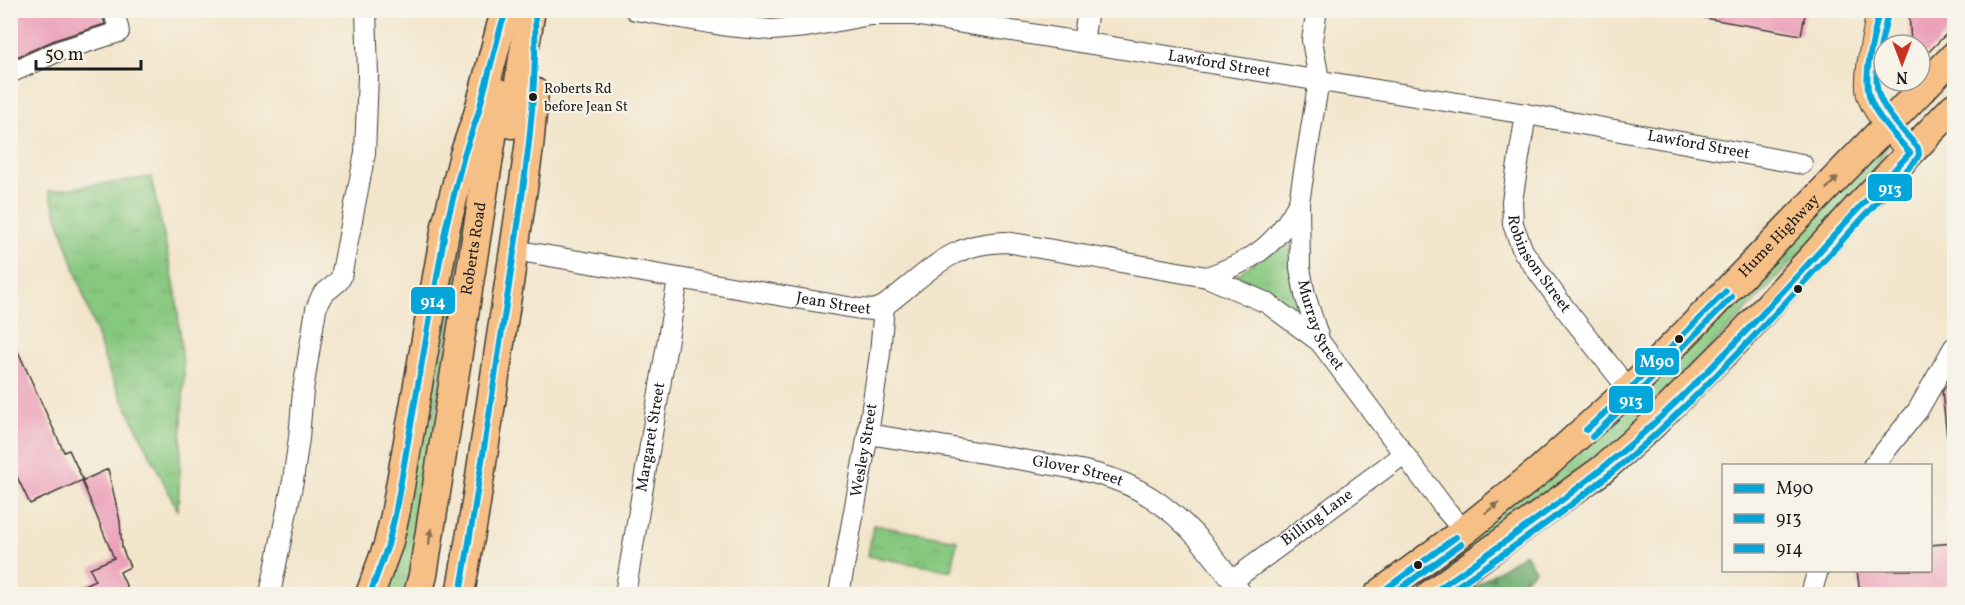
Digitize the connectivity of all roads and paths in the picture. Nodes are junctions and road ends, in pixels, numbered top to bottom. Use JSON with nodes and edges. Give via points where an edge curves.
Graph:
{"nodes":[{"id":1,"x":114,"y":10,"type":"edge"},
{"id":2,"x":366,"y":10,"type":"edge"},
{"id":3,"x":509,"y":10,"type":"edge"},
{"id":4,"x":531,"y":10,"type":"edge"},
{"id":5,"x":535,"y":10,"type":"edge"},
{"id":6,"x":635,"y":10,"type":"edge"},
{"id":7,"x":1088,"y":10,"type":"edge"},
{"id":8,"x":1317,"y":10,"type":"edge"},
{"id":9,"x":1878,"y":10,"type":"edge"},
{"id":10,"x":913,"y":13,"type":"edge"},
{"id":11,"x":1083,"y":42,"type":"junction"},
{"id":12,"x":1954,"y":56,"type":"edge"},
{"id":13,"x":10,"y":73,"type":"edge"},
{"id":14,"x":1320,"y":80,"type":"junction"},
{"id":15,"x":1954,"y":106,"type":"edge"},
{"id":16,"x":1526,"y":114,"type":"junction"},
{"id":17,"x":1888,"y":125,"type":"junction"},
{"id":18,"x":1910,"y":153,"type":"junction"},
{"id":19,"x":1802,"y":164,"type":"dead end"},
{"id":20,"x":1299,"y":202,"type":"junction"},
{"id":21,"x":491,"y":205,"type":"junction"},
{"id":22,"x":514,"y":250,"type":"junction"},
{"id":23,"x":1207,"y":277,"type":"junction"},
{"id":24,"x":678,"y":279,"type":"junction"},
{"id":25,"x":884,"y":306,"type":"junction"},
{"id":26,"x":1320,"y":342,"type":"junction"},
{"id":27,"x":1954,"y":347,"type":"edge"},
{"id":28,"x":1629,"y":390,"type":"junction"},
{"id":29,"x":868,"y":434,"type":"junction"},
{"id":30,"x":1404,"y":454,"type":"junction"},
{"id":31,"x":1874,"y":464,"type":"edge"},
{"id":32,"x":1464,"y":531,"type":"junction"},
{"id":33,"x":1817,"y":572,"type":"edge"},
{"id":34,"x":1237,"y":588,"type":"edge"},
{"id":35,"x":270,"y":594,"type":"edge"},
{"id":36,"x":370,"y":594,"type":"edge"},
{"id":37,"x":418,"y":594,"type":"edge"},
{"id":38,"x":438,"y":594,"type":"edge"},
{"id":39,"x":460,"y":594,"type":"edge"},
{"id":40,"x":625,"y":594,"type":"edge"},
{"id":41,"x":839,"y":594,"type":"edge"},
{"id":42,"x":1379,"y":594,"type":"edge"},
{"id":43,"x":1431,"y":594,"type":"edge"},
{"id":44,"x":1811,"y":594,"type":"edge"}],
"edges":[{"from":1,"to":13,"type":"street","via":[[119,32],[59,51]]},
{"from":2,"to":35,"type":"street","via":[[368,75],[363,167],[341,277],[322,295],[316,309],[293,481]]},
{"from":3,"to":21,"type":"highway","name":"Roberts Road"},
{"from":3,"to":36,"type":"highway","via":[[501,26],[446,226],[395,515]]},
{"from":4,"to":21,"type":"highway","name":"Roberts Road"},
{"from":5,"to":22,"type":"highway","via":[[534,104]]},
{"from":6,"to":10,"type":"street","name":"Lawford Street","via":[[772,30],[870,15]]},
{"from":7,"to":11,"type":"street"},
{"from":8,"to":14,"type":"street","via":[[1312,40]]},
{"from":9,"to":17,"type":"main road","via":[[1868,90]]},
{"from":10,"to":11,"type":"street","name":"Lawford Street"},
{"from":11,"to":14,"type":"street","name":"Lawford Street"},
{"from":12,"to":17,"type":"highway","name":"Hume Highway"},
{"from":14,"to":16,"type":"street","name":"Lawford Street"},
{"from":14,"to":20,"type":"street","name":"Murray Street"},
{"from":15,"to":18,"type":"highway"},
{"from":16,"to":19,"type":"street","name":"Lawford Street"},
{"from":16,"to":28,"type":"street","name":"Robinson Street","via":[[1512,201],[1515,233],[1529,260]]},
{"from":17,"to":18,"type":"main road"},
{"from":28,"to":17,"type":"highway","name":"Hume Highway","one_way":true},
{"from":18,"to":43,"type":"highway","via":[[1739,338],[1650,427],[1603,469]]},
{"from":20,"to":23,"type":"street","via":[[1289,222],[1268,247],[1251,259]]},
{"from":20,"to":26,"type":"street","name":"Murray Street","via":[[1300,268]]},
{"from":37,"to":21,"type":"highway","name":"Roberts Road","one_way":true},
{"from":21,"to":38,"type":"highway","name":"Roberts Road","via":[[446,558]]},
{"from":22,"to":24,"type":"street","name":"Jean Street"},
{"from":22,"to":39,"type":"highway"},
{"from":23,"to":25,"type":"street","name":"Jean Street","via":[[990,243],[960,251]]},
{"from":23,"to":26,"type":"street","name":"Jean Street","via":[[1267,303]]},
{"from":24,"to":25,"type":"street","name":"Jean Street","via":[[860,309]]},
{"from":24,"to":40,"type":"street","name":"Margaret Street"},
{"from":25,"to":29,"type":"street","name":"Wesley Street"},
{"from":26,"to":30,"type":"street","name":"Murray Street"},
{"from":27,"to":31,"type":"street","via":[[1918,411]]},
{"from":32,"to":28,"type":"highway","name":"Hume Highway","one_way":true},
{"from":29,"to":34,"type":"street","name":"Glover Street","via":[[1114,478],[1142,491],[1173,513]]},
{"from":29,"to":41,"type":"street","name":"Wesley Street"},
{"from":30,"to":32,"type":"street","name":"Murray Street"},
{"from":30,"to":34,"type":"street","name":"Billing Lane"},
{"from":32,"to":42,"type":"highway","name":"Hume Highway"},
{"from":33,"to":44,"type":"street"}]}
